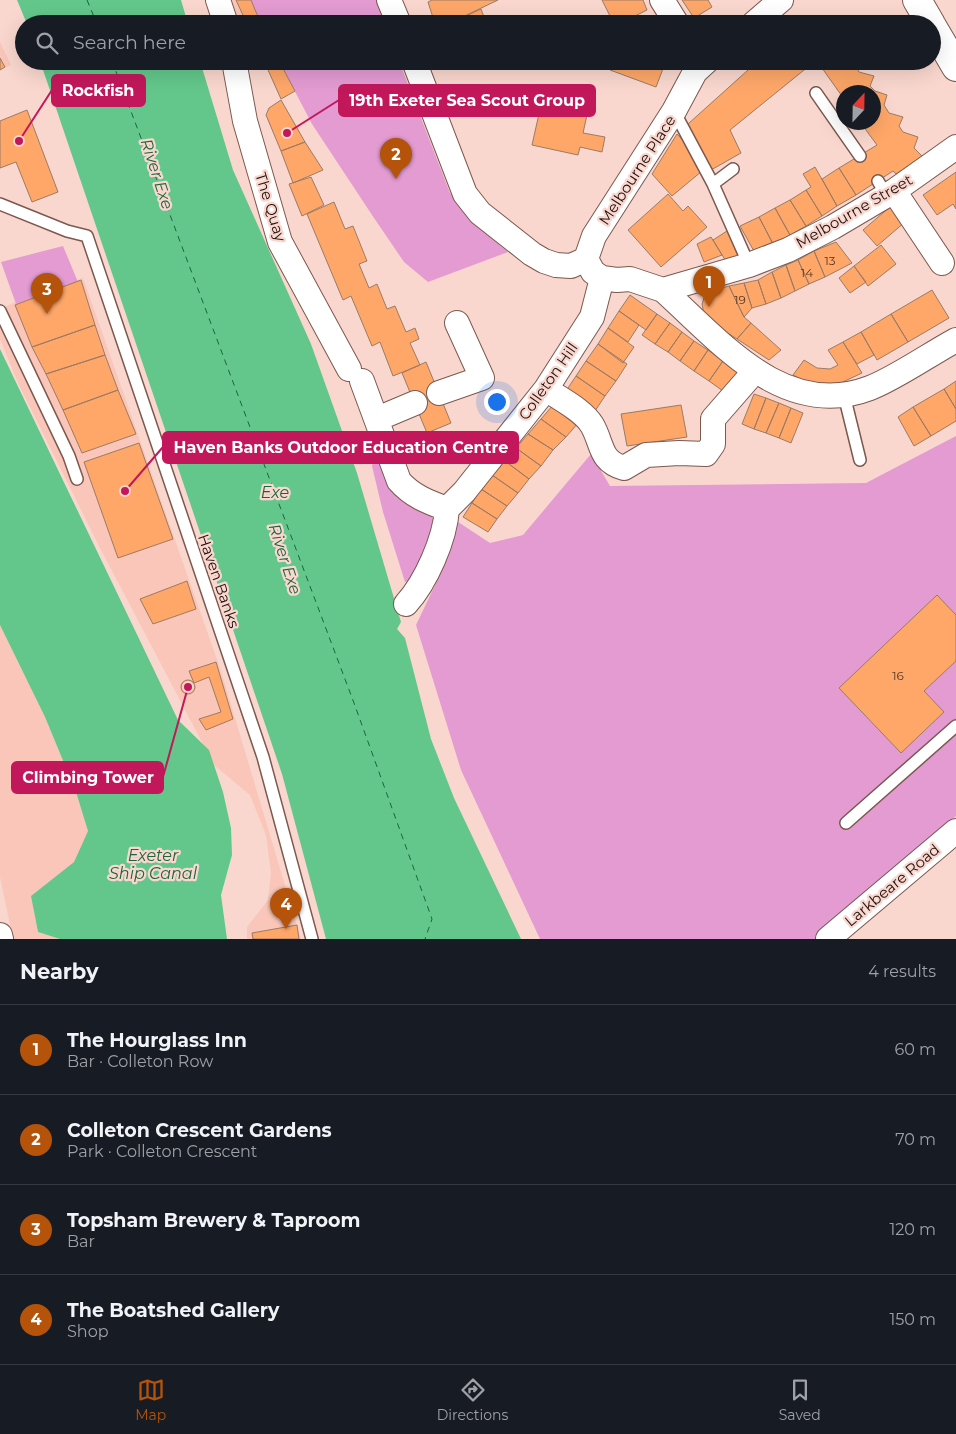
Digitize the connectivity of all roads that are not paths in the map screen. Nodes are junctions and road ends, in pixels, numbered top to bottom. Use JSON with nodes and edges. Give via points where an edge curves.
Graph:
{"nodes":[{"id":1,"x":218,"y":0,"type":"edge"},
{"id":2,"x":390,"y":0,"type":"edge"},
{"id":3,"x":662,"y":0,"type":"edge"},
{"id":4,"x":781,"y":0,"type":"edge"},
{"id":5,"x":917,"y":0,"type":"edge"},
{"id":6,"x":223,"y":15,"type":"edge"},
{"id":7,"x":396,"y":15,"type":"edge"},
{"id":8,"x":671,"y":15,"type":"edge"},
{"id":9,"x":764,"y":15,"type":"edge"},
{"id":10,"x":926,"y":15,"type":"edge"},
{"id":11,"x":941,"y":41,"type":"edge"},
{"id":12,"x":956,"y":67,"type":"edge"},
{"id":13,"x":236,"y":70,"type":"edge"},
{"id":14,"x":417,"y":70,"type":"edge"},
{"id":15,"x":697,"y":70,"type":"edge"},
{"id":16,"x":816,"y":93,"type":"dead end"},
{"id":17,"x":674,"y":111,"type":"junction"},
{"id":18,"x":956,"y":147,"type":"edge"},
{"id":19,"x":860,"y":156,"type":"dead end"},
{"id":20,"x":733,"y":169,"type":"dead end"},
{"id":21,"x":713,"y":184,"type":"junction"},
{"id":22,"x":886,"y":189,"type":"junction"},
{"id":23,"x":0,"y":204,"type":"edge"},
{"id":24,"x":586,"y":259,"type":"junction"},
{"id":25,"x":942,"y":263,"type":"dead end"},
{"id":26,"x":750,"y":265,"type":"junction"},
{"id":27,"x":602,"y":278,"type":"junction"},
{"id":28,"x":663,"y":290,"type":"junction"},
{"id":29,"x":0,"y":311,"type":"edge"},
{"id":30,"x":457,"y":323,"type":"dead end"},
{"id":31,"x":956,"y":340,"type":"edge"},
{"id":32,"x":754,"y":372,"type":"junction"},
{"id":33,"x":546,"y":389,"type":"junction"},
{"id":34,"x":439,"y":393,"type":"dead end"},
{"id":35,"x":844,"y":395,"type":"junction"},
{"id":36,"x":415,"y":403,"type":"dead end"},
{"id":37,"x":377,"y":419,"type":"junction"},
{"id":38,"x":860,"y":460,"type":"dead end"},
{"id":39,"x":77,"y":479,"type":"dead end"},
{"id":40,"x":446,"y":509,"type":"junction"},
{"id":41,"x":406,"y":604,"type":"dead end"},
{"id":42,"x":956,"y":726,"type":"edge"},
{"id":43,"x":846,"y":823,"type":"dead end"},
{"id":44,"x":956,"y":831,"type":"edge"},
{"id":45,"x":0,"y":935,"type":"edge"},
{"id":46,"x":1,"y":939,"type":"edge"},
{"id":47,"x":312,"y":939,"type":"edge"},
{"id":48,"x":828,"y":939,"type":"edge"}],
"edges":[{"from":1,"to":6,"type":"street"},
{"from":2,"to":7,"type":"street"},
{"from":3,"to":8,"type":"street"},
{"from":4,"to":9,"type":"street"},
{"from":5,"to":10,"type":"main road"},
{"from":11,"to":12,"type":"main road"},
{"from":13,"to":37,"type":"street","name":"The Quay","via":[[245,121],[280,242]]},
{"from":14,"to":24,"type":"street","via":[[465,194],[480,212],[544,260],[570,266]]},
{"from":15,"to":17,"type":"street","name":"Melbourne Place"},
{"from":16,"to":19,"type":"lane"},
{"from":17,"to":21,"type":"lane"},
{"from":17,"to":24,"type":"street","name":"Melbourne Place","via":[[594,236]]},
{"from":18,"to":22,"type":"street","name":"Melbourne Street"},
{"from":20,"to":21,"type":"lane"},
{"from":21,"to":26,"type":"lane"},
{"from":22,"to":25,"type":"street"},
{"from":22,"to":26,"type":"street","name":"Melbourne Street","via":[[818,234]]},
{"from":23,"to":47,"type":"lane","name":"Haven Banks","via":[[87,236],[263,757]]},
{"from":24,"to":27,"type":"street","via":[[593,272]]},
{"from":26,"to":28,"type":"street","name":"Melbourne Street"},
{"from":27,"to":28,"type":"street","via":[[630,279]]},
{"from":27,"to":33,"type":"street","name":"Colleton Hill","via":[[592,317]]},
{"from":28,"to":32,"type":"street"},
{"from":29,"to":39,"type":"lane"},
{"from":30,"to":34,"type":"street","via":[[482,378]]},
{"from":31,"to":35,"type":"street","via":[[870,388]]},
{"from":32,"to":33,"type":"street","via":[[713,419],[712,450],[706,454],[646,456],[624,468],[606,458],[592,425]]},
{"from":32,"to":35,"type":"street","via":[[797,392]]},
{"from":33,"to":40,"type":"street","name":"Colleton Hill","via":[[464,492]]},
{"from":35,"to":38,"type":"lane"},
{"from":36,"to":37,"type":"street"},
{"from":37,"to":40,"type":"street","name":"The Quay","via":[[399,481],[419,499]]},
{"from":40,"to":41,"type":"street","via":[[446,526],[426,574]]},
{"from":42,"to":43,"type":"lane"},
{"from":44,"to":48,"type":"street","name":"Larkbeare Road"},
{"from":45,"to":46,"type":"street"}]}
